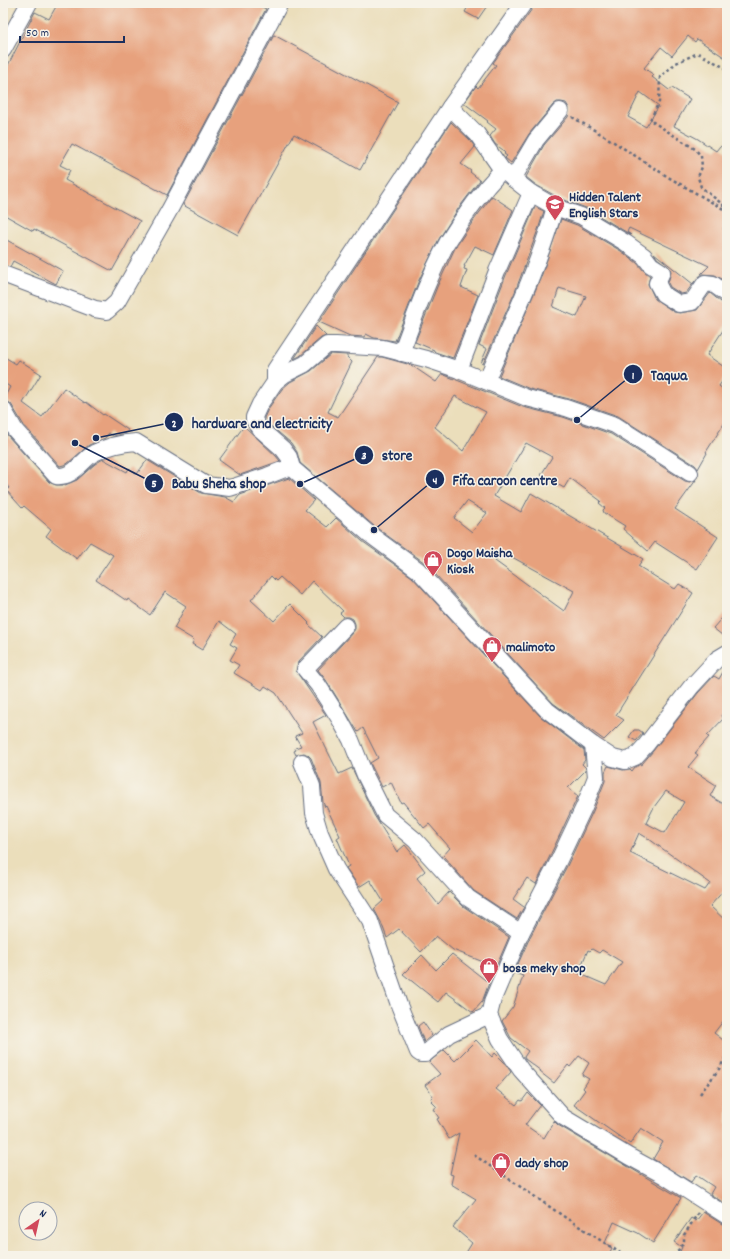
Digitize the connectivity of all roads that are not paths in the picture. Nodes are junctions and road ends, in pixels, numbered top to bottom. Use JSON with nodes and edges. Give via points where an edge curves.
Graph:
{"nodes":[{"id":1,"x":29,"y":3,"type":"edge"},
{"id":2,"x":280,"y":3,"type":"edge"},
{"id":3,"x":524,"y":3,"type":"edge"},
{"id":4,"x":3,"y":50,"type":"edge"},
{"id":5,"x":450,"y":107,"type":"junction"},
{"id":6,"x":560,"y":111,"type":"road end"},
{"id":7,"x":507,"y":174,"type":"junction"},
{"id":8,"x":531,"y":193,"type":"junction"},
{"id":9,"x":555,"y":208,"type":"junction"},
{"id":10,"x":3,"y":274,"type":"edge"},
{"id":11,"x":727,"y":294,"type":"edge"},
{"id":12,"x":401,"y":353,"type":"junction"},
{"id":13,"x":458,"y":370,"type":"junction"},
{"id":14,"x":486,"y":381,"type":"junction"},
{"id":15,"x":275,"y":382,"type":"junction"},
{"id":16,"x":3,"y":409,"type":"edge"},
{"id":17,"x":292,"y":468,"type":"junction"},
{"id":18,"x":690,"y":473,"type":"dead end"},
{"id":19,"x":346,"y":626,"type":"dead end"},
{"id":20,"x":727,"y":653,"type":"edge"},
{"id":21,"x":593,"y":745,"type":"junction"},
{"id":22,"x":302,"y":762,"type":"dead end"},
{"id":23,"x":521,"y":933,"type":"junction"},
{"id":24,"x":488,"y":1015,"type":"junction"},
{"id":25,"x":727,"y":1216,"type":"edge"}],
"edges":[{"from":1,"to":4,"type":"street"},
{"from":2,"to":10,"type":"street","via":[[117,302],[107,311],[95,309]]},
{"from":3,"to":5,"type":"street"},
{"from":5,"to":7,"type":"street","via":[[477,134]]},
{"from":5,"to":15,"type":"street","via":[[275,370]]},
{"from":6,"to":7,"type":"street"},
{"from":7,"to":8,"type":"street"},
{"from":7,"to":12,"type":"street","via":[[482,191],[447,244]]},
{"from":8,"to":9,"type":"street"},
{"from":8,"to":13,"type":"street"},
{"from":9,"to":11,"type":"street","via":[[581,216],[644,256],[651,265],[662,272],[657,283],[663,294],[680,304],[692,302],[705,283],[713,284]]},
{"from":9,"to":14,"type":"street","via":[[529,282]]},
{"from":12,"to":13,"type":"street"},
{"from":12,"to":15,"type":"street","via":[[350,345],[327,345],[305,364]]},
{"from":13,"to":14,"type":"street"},
{"from":14,"to":18,"type":"street","via":[[527,398],[615,425]]},
{"from":15,"to":17,"type":"street","via":[[260,404],[254,420],[283,449]]},
{"from":16,"to":17,"type":"street","via":[[15,430],[56,476],[64,477],[70,474],[93,454],[109,446],[136,442],[206,485],[230,488]]},
{"from":17,"to":21,"type":"street","via":[[368,533],[418,570],[547,710]]},
{"from":19,"to":23,"type":"street","via":[[304,669],[318,685],[339,718],[385,815],[415,840],[468,898]]},
{"from":20,"to":21,"type":"street","via":[[717,659],[690,687],[635,757],[625,760],[613,758]]},
{"from":21,"to":23,"type":"street","via":[[596,777],[558,862]]},
{"from":22,"to":24,"type":"street","via":[[312,786],[314,813],[320,833],[336,869],[370,921],[418,1052],[425,1054],[449,1034]]},
{"from":23,"to":24,"type":"street"},
{"from":24,"to":25,"type":"street","via":[[500,1040],[521,1070],[563,1117]]}]}
